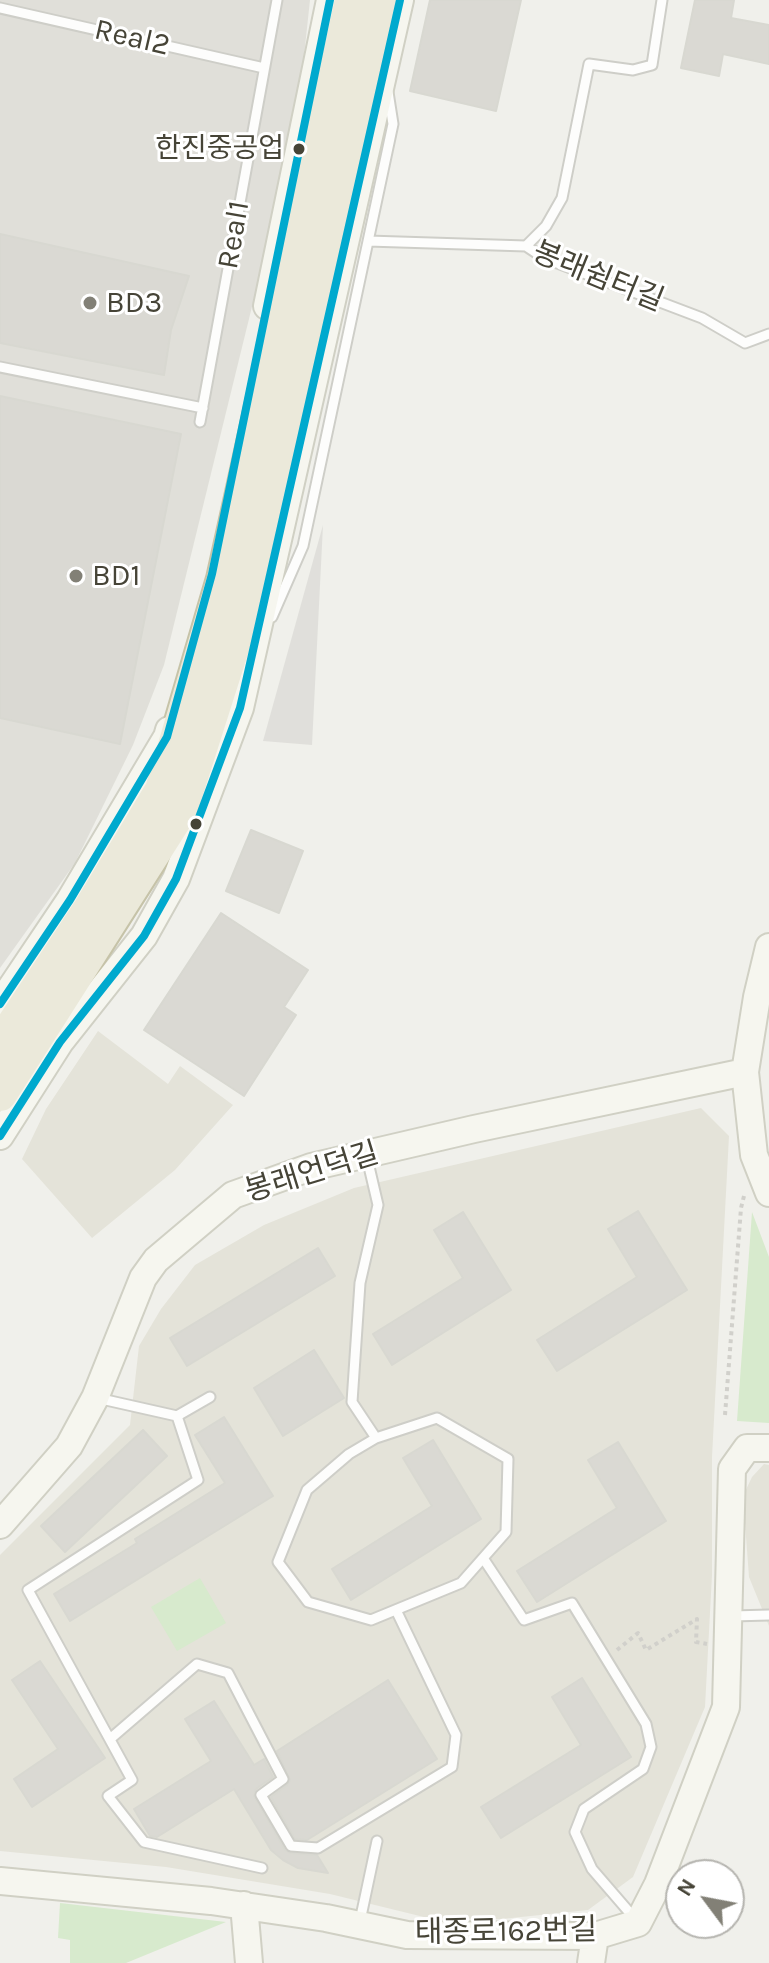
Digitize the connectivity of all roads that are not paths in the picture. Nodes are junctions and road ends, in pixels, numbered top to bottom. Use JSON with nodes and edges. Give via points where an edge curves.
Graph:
{"nodes":[{"id":1,"x":277,"y":0,"type":"edge"},
{"id":2,"x":330,"y":0,"type":"edge"},
{"id":3,"x":352,"y":0,"type":"edge"},
{"id":4,"x":380,"y":0,"type":"edge"},
{"id":5,"x":400,"y":0,"type":"edge"},
{"id":6,"x":662,"y":0,"type":"edge"},
{"id":7,"x":0,"y":8,"type":"edge"},
{"id":8,"x":264,"y":68,"type":"junction"},
{"id":9,"x":385,"y":68,"type":"junction"},
{"id":10,"x":368,"y":241,"type":"junction"},
{"id":11,"x":526,"y":246,"type":"junction"},
{"id":12,"x":769,"y":334,"type":"edge"},
{"id":13,"x":0,"y":367,"type":"edge"},
{"id":14,"x":203,"y":408,"type":"junction"},
{"id":15,"x":200,"y":422,"type":"dead end"},
{"id":16,"x":252,"y":660,"type":"junction"},
{"id":17,"x":769,"y":947,"type":"edge"},
{"id":18,"x":0,"y":1004,"type":"edge"},
{"id":19,"x":0,"y":1045,"type":"edge"},
{"id":20,"x":745,"y":1072,"type":"junction"},
{"id":21,"x":6,"y":1105,"type":"edge"},
{"id":22,"x":0,"y":1136,"type":"edge"},
{"id":23,"x":366,"y":1154,"type":"junction"},
{"id":24,"x":757,"y":1194,"type":"edge"},
{"id":25,"x":210,"y":1397,"type":"dead end"},
{"id":26,"x":95,"y":1398,"type":"junction"},
{"id":27,"x":177,"y":1416,"type":"junction"},
{"id":28,"x":376,"y":1438,"type":"junction"},
{"id":29,"x":769,"y":1448,"type":"edge"},
{"id":30,"x":0,"y":1525,"type":"edge"},
{"id":31,"x":483,"y":1558,"type":"junction"},
{"id":32,"x":396,"y":1610,"type":"junction"},
{"id":33,"x":769,"y":1615,"type":"edge"},
{"id":34,"x":728,"y":1617,"type":"junction"},
{"id":35,"x":110,"y":1739,"type":"junction"},
{"id":36,"x":377,"y":1841,"type":"dead end"},
{"id":37,"x":262,"y":1868,"type":"dead end"},
{"id":38,"x":0,"y":1881,"type":"edge"},
{"id":39,"x":244,"y":1905,"type":"junction"},
{"id":40,"x":638,"y":1923,"type":"junction"},
{"id":41,"x":360,"y":1925,"type":"junction"},
{"id":42,"x":595,"y":1936,"type":"junction"},
{"id":43,"x":249,"y":1963,"type":"edge"},
{"id":44,"x":591,"y":1963,"type":"edge"}],
"edges":[{"from":1,"to":8,"type":"lane","name":"Real1"},
{"from":2,"to":18,"type":"main road","via":[[212,574],[167,737],[70,900]]},
{"from":3,"to":19,"type":"highway","via":[[224,579],[162,790]]},
{"from":4,"to":21,"type":"highway","via":[[233,645],[180,811]]},
{"from":5,"to":9,"type":"main road"},
{"from":6,"to":11,"type":"lane","via":[[652,65],[633,70],[589,64],[562,198]]},
{"from":7,"to":8,"type":"lane","name":"Real2"},
{"from":8,"to":14,"type":"lane","name":"Real1"},
{"from":9,"to":10,"type":"lane","via":[[393,124]]},
{"from":9,"to":16,"type":"main road"},
{"from":10,"to":11,"type":"lane","name":"봉래쉼터길"},
{"from":10,"to":16,"type":"lane","via":[[303,546]]},
{"from":11,"to":12,"type":"lane","name":"봉래쉼터길","via":[[544,258],[702,318],[745,343]]},
{"from":13,"to":14,"type":"lane"},
{"from":14,"to":15,"type":"lane","name":"Real1"},
{"from":16,"to":21,"type":"main road","via":[[240,708],[176,879],[144,936]]},
{"from":17,"to":20,"type":"main road"},
{"from":20,"to":23,"type":"main road","name":"봉래언덕길"},
{"from":20,"to":24,"type":"main road"},
{"from":21,"to":22,"type":"main road"},
{"from":23,"to":26,"type":"main road","name":"봉래언덕길","via":[[233,1195],[156,1260],[127,1313]]},
{"from":23,"to":28,"type":"lane","via":[[378,1205],[360,1283],[352,1402]]},
{"from":25,"to":27,"type":"lane"},
{"from":26,"to":27,"type":"lane"},
{"from":26,"to":30,"type":"main road","name":"봉래언덕길","via":[[69,1446]]},
{"from":27,"to":35,"type":"lane","via":[[198,1480],[28,1590]]},
{"from":28,"to":31,"type":"lane","via":[[437,1418],[508,1459],[506,1532]]},
{"from":28,"to":32,"type":"lane","via":[[307,1490],[278,1562],[308,1602],[371,1620]]},
{"from":29,"to":34,"type":"main road","name":"태종로162번길","via":[[747,1448],[732,1469]]},
{"from":31,"to":32,"type":"lane","via":[[461,1583]]},
{"from":31,"to":40,"type":"lane","via":[[524,1620],[572,1603],[646,1724],[651,1747],[643,1769],[584,1809],[575,1832],[592,1869]]},
{"from":32,"to":35,"type":"lane","via":[[456,1735],[452,1767],[318,1848],[291,1846],[261,1795],[283,1779],[228,1673],[197,1664]]},
{"from":33,"to":34,"type":"lane"},
{"from":34,"to":40,"type":"main road","name":"태종로162번길","via":[[726,1707]]},
{"from":35,"to":37,"type":"lane","via":[[132,1780],[108,1796],[144,1842]]},
{"from":36,"to":41,"type":"lane"},
{"from":38,"to":39,"type":"main road","name":"태종로162번길"},
{"from":39,"to":41,"type":"main road","name":"태종로162번길"},
{"from":39,"to":43,"type":"main road"},
{"from":40,"to":42,"type":"main road","name":"태종로162번길"},
{"from":41,"to":42,"type":"main road","name":"태종로162번길","via":[[407,1935]]},
{"from":42,"to":44,"type":"main road"}]}
